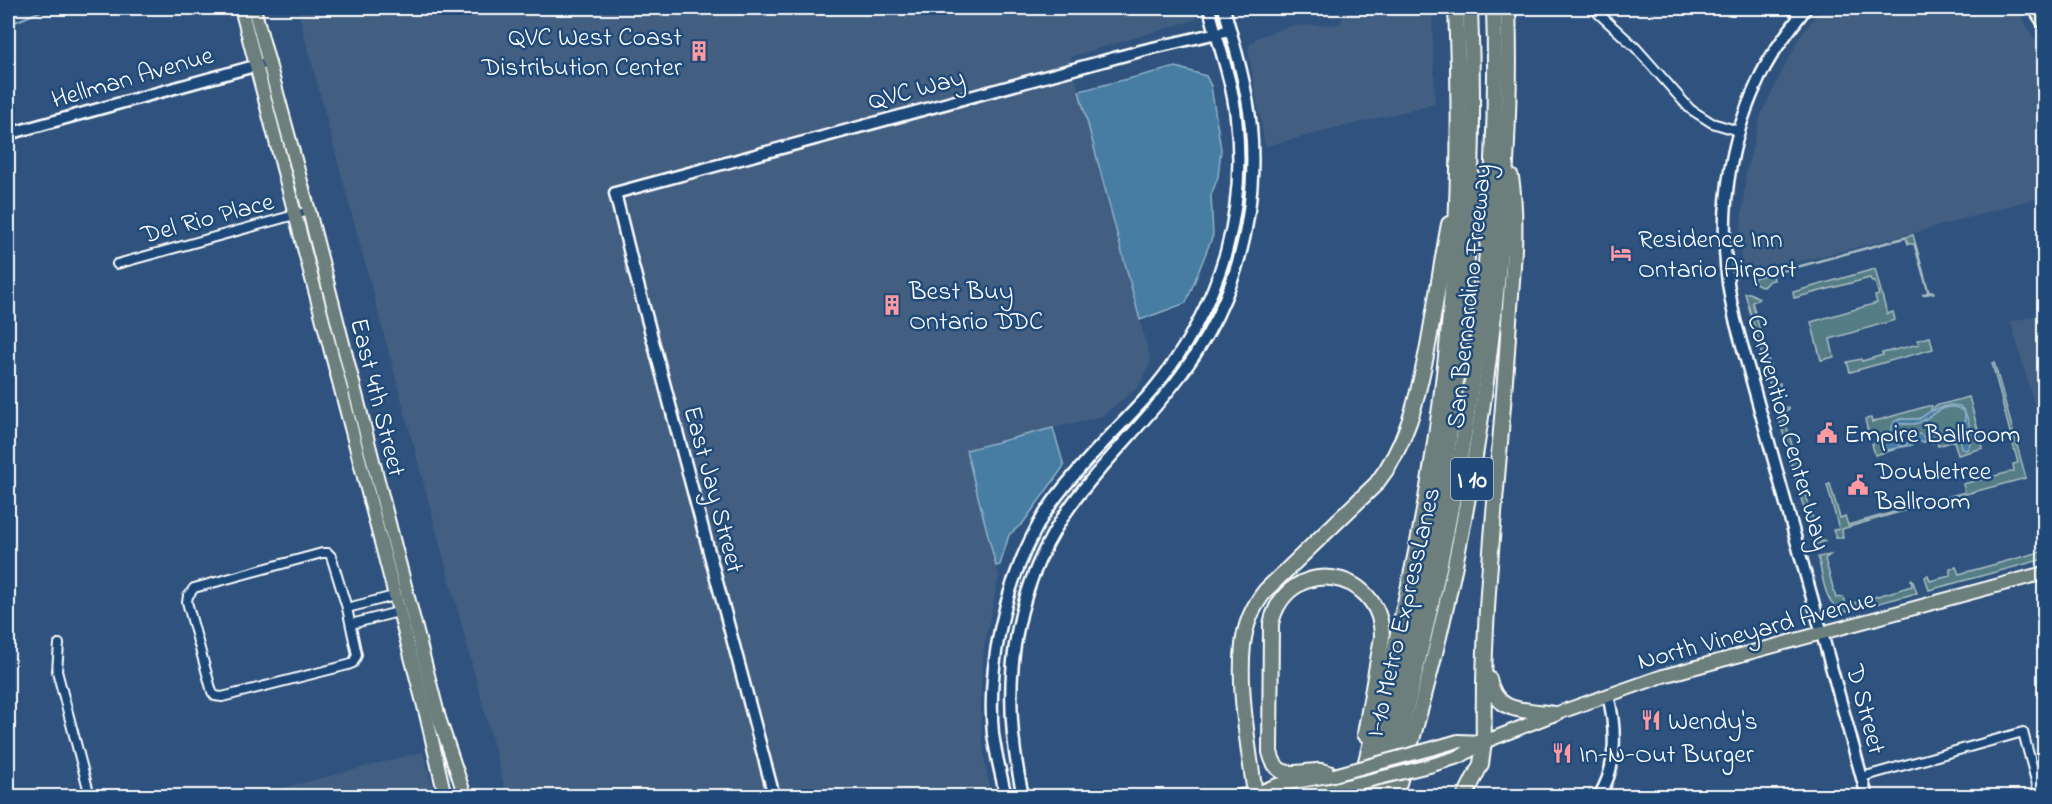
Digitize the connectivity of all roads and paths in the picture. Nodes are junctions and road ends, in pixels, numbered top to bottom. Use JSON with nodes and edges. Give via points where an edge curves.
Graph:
{"nodes":[{"id":1,"x":241,"y":8,"type":"edge"},
{"id":2,"x":254,"y":8,"type":"edge"},
{"id":3,"x":1209,"y":8,"type":"edge"},
{"id":4,"x":1224,"y":8,"type":"edge"},
{"id":5,"x":1456,"y":8,"type":"edge"},
{"id":6,"x":1470,"y":8,"type":"edge"},
{"id":7,"x":1494,"y":8,"type":"edge"},
{"id":8,"x":1508,"y":8,"type":"edge"},
{"id":9,"x":1789,"y":8,"type":"edge"},
{"id":10,"x":2034,"y":8,"type":"edge"},
{"id":11,"x":1803,"y":12,"type":"edge"},
{"id":12,"x":1598,"y":14,"type":"dead end"},
{"id":13,"x":2044,"y":24,"type":"edge"},
{"id":14,"x":1230,"y":30,"type":"junction"},
{"id":15,"x":1216,"y":34,"type":"junction"},
{"id":16,"x":269,"y":62,"type":"junction"},
{"id":17,"x":255,"y":65,"type":"junction"},
{"id":18,"x":1739,"y":130,"type":"junction"},
{"id":19,"x":8,"y":134,"type":"edge"},
{"id":20,"x":1507,"y":154,"type":"junction"},
{"id":21,"x":1457,"y":186,"type":"junction"},
{"id":22,"x":615,"y":193,"type":"joint"},
{"id":23,"x":309,"y":211,"type":"junction"},
{"id":24,"x":294,"y":215,"type":"junction"},
{"id":25,"x":117,"y":264,"type":"dead end"},
{"id":26,"x":2044,"y":573,"type":"edge"},
{"id":27,"x":394,"y":596,"type":"junction"},
{"id":28,"x":347,"y":608,"type":"junction"},
{"id":29,"x":398,"y":612,"type":"junction"},
{"id":30,"x":351,"y":624,"type":"junction"},
{"id":31,"x":1823,"y":633,"type":"junction"},
{"id":32,"x":59,"y":644,"type":"dead end"},
{"id":33,"x":1486,"y":656,"type":"junction"},
{"id":34,"x":1608,"y":695,"type":"junction"},
{"id":35,"x":1555,"y":714,"type":"junction"},
{"id":36,"x":1484,"y":742,"type":"junction"},
{"id":37,"x":1334,"y":775,"type":"junction"},
{"id":38,"x":1862,"y":777,"type":"junction"},
{"id":39,"x":1262,"y":795,"type":"edge"},
{"id":40,"x":90,"y":796,"type":"edge"},
{"id":41,"x":445,"y":796,"type":"edge"},
{"id":42,"x":465,"y":796,"type":"edge"},
{"id":43,"x":774,"y":796,"type":"edge"},
{"id":44,"x":1006,"y":796,"type":"edge"},
{"id":45,"x":1023,"y":796,"type":"edge"},
{"id":46,"x":1240,"y":796,"type":"edge"},
{"id":47,"x":1290,"y":796,"type":"edge"},
{"id":48,"x":1357,"y":796,"type":"edge"},
{"id":49,"x":1370,"y":796,"type":"edge"},
{"id":50,"x":1383,"y":796,"type":"edge"},
{"id":51,"x":1395,"y":796,"type":"edge"},
{"id":52,"x":1465,"y":796,"type":"edge"},
{"id":53,"x":1599,"y":796,"type":"edge"},
{"id":54,"x":1867,"y":796,"type":"edge"},
{"id":55,"x":2040,"y":796,"type":"edge"}],
"edges":[{"from":1,"to":17,"type":"main road","name":"East 4th Street"},
{"from":2,"to":16,"type":"main road","name":"East 4th Street"},
{"from":3,"to":15,"type":"street"},
{"from":4,"to":14,"type":"street"},
{"from":5,"to":21,"type":"highway","name":"San Bernardino Freeway","number":"I 10"},
{"from":6,"to":49,"type":"highway","name":"I-10 Metro ExpressLanes","via":[[1471,191],[1452,416],[1413,627]]},
{"from":7,"to":50,"type":"highway","name":"I-10 Metro ExpressLanes","via":[[1490,204],[1478,341],[1461,463],[1430,618]]},
{"from":8,"to":20,"type":"highway","name":"San Bernardino Freeway","number":"I 10"},
{"from":9,"to":11,"type":"street"},
{"from":10,"to":13,"type":"main road"},
{"from":11,"to":18,"type":"street","name":"Convention Center Way","via":[[1759,79]]},
{"from":12,"to":18,"type":"street","via":[[1636,48],[1690,109],[1712,123]]},
{"from":14,"to":15,"type":"street","name":"QVC Way"},
{"from":14,"to":45,"type":"street","via":[[1251,127],[1251,194],[1243,243],[1227,296],[1186,370],[1060,521],[1026,594],[1011,665],[1010,702],[1014,753]]},
{"from":15,"to":22,"type":"street","name":"QVC Way"},
{"from":15,"to":44,"type":"street","via":[[1236,117],[1238,178],[1226,251],[1198,324],[1172,365],[1055,500],[1036,528],[1019,569],[997,643],[993,686],[993,733]]},
{"from":16,"to":17,"type":"street","name":"Hellman Avenue"},
{"from":16,"to":23,"type":"main road","name":"East 4th Street"},
{"from":17,"to":19,"type":"street","name":"Hellman Avenue"},
{"from":17,"to":24,"type":"main road","name":"East 4th Street"},
{"from":18,"to":31,"type":"street","name":"Convention Center Way","via":[[1725,216],[1727,282]]},
{"from":20,"to":33,"type":"highway","via":[[1514,199],[1512,269]]},
{"from":20,"to":51,"type":"highway","name":"San Bernardino Freeway","number":"I 10","via":[[1493,332],[1464,520],[1429,675]]},
{"from":21,"to":39,"type":"highway","via":[[1422,378],[1404,439],[1376,484],[1266,590],[1247,627],[1243,685]]},
{"from":21,"to":48,"type":"highway","name":"San Bernardino Freeway","number":"I 10","via":[[1449,318],[1432,466],[1399,635]]},
{"from":22,"to":43,"type":"street","name":"East Jay Street"},
{"from":23,"to":24,"type":"street","name":"Del Rio Place"},
{"from":23,"to":42,"type":"main road","name":"East 4th Street","via":[[439,717]]},
{"from":24,"to":25,"type":"street","name":"Del Rio Place"},
{"from":24,"to":27,"type":"main road","name":"East 4th Street"},
{"from":26,"to":31,"type":"main road","name":"North Vineyard Avenue"},
{"from":27,"to":28,"type":"street"},
{"from":27,"to":29,"type":"main road","name":"East 4th Street"},
{"from":28,"to":30,"type":"street"},
{"from":28,"to":30,"type":"street","via":[[328,553],[194,588],[187,602],[212,692],[222,697],[353,663],[357,655]]},
{"from":29,"to":30,"type":"street"},
{"from":29,"to":41,"type":"main road","name":"East 4th Street"},
{"from":31,"to":34,"type":"main road","name":"North Vineyard Avenue","via":[[1663,676]]},
{"from":31,"to":38,"type":"street","name":"D Street"},
{"from":32,"to":40,"type":"street","via":[[57,671]]},
{"from":33,"to":35,"type":"highway","via":[[1492,689],[1503,704]]},
{"from":33,"to":36,"type":"highway"},
{"from":34,"to":35,"type":"main road","name":"North Vineyard Avenue"},
{"from":34,"to":53,"type":"street","via":[[1613,744],[1611,766]]},
{"from":35,"to":36,"type":"main road","name":"North Vineyard Avenue"},
{"from":36,"to":37,"type":"main road","name":"North Vineyard Avenue","bridge":true,"via":[[1458,741]]},
{"from":36,"to":47,"type":"main road","name":"North Vineyard Avenue","bridge":true,"via":[[1461,756],[1429,766]]},
{"from":36,"to":52,"type":"highway","via":[[1481,764]]},
{"from":37,"to":39,"type":"main road","name":"North Vineyard Avenue","via":[[1277,785]]},
{"from":37,"to":48,"type":"highway","via":[[1318,770],[1292,774],[1282,771],[1273,761],[1269,742],[1270,631],[1274,612],[1294,587],[1322,578],[1344,580],[1365,594],[1381,625]]},
{"from":38,"to":54,"type":"street","name":"D Street"},
{"from":38,"to":55,"type":"street","via":[[2023,732]]},
{"from":39,"to":46,"type":"main road","name":"North Vineyard Avenue"}]}
